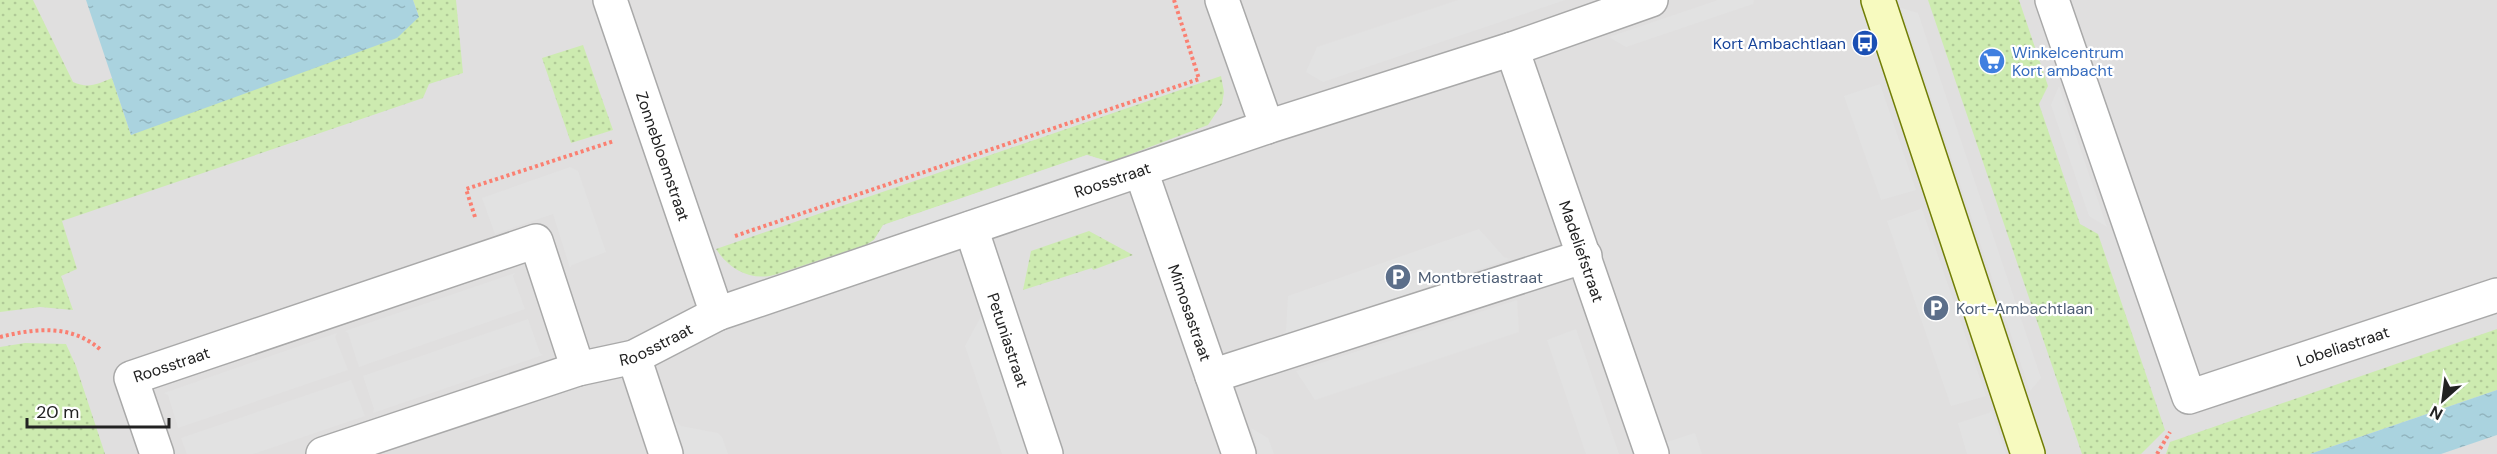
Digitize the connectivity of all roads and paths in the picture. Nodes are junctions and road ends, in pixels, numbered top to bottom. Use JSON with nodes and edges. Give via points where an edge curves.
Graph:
{"nodes":[{"id":1,"x":610,"y":0,"type":"edge"},
{"id":2,"x":1174,"y":0,"type":"edge"},
{"id":3,"x":1221,"y":0,"type":"edge"},
{"id":4,"x":1651,"y":0,"type":"edge"},
{"id":5,"x":1878,"y":0,"type":"edge"},
{"id":6,"x":2052,"y":0,"type":"edge"},
{"id":7,"x":1512,"y":49,"type":"junction"},
{"id":8,"x":1267,"y":127,"type":"junction"},
{"id":9,"x":623,"y":138,"type":"dead end"},
{"id":10,"x":1141,"y":171,"type":"junction"},
{"id":11,"x":971,"y":228,"type":"junction"},
{"id":12,"x":692,"y":242,"type":"junction"},
{"id":13,"x":1585,"y":256,"type":"junction"},
{"id":14,"x":488,"y":257,"type":"junction"},
{"id":15,"x":2497,"y":295,"type":"edge"},
{"id":16,"x":717,"y":314,"type":"junction"},
{"id":17,"x":0,"y":337,"type":"edge"},
{"id":18,"x":634,"y":357,"type":"junction"},
{"id":19,"x":578,"y":369,"type":"junction"},
{"id":20,"x":1212,"y":376,"type":"junction"},
{"id":21,"x":131,"y":378,"type":"junction"},
{"id":22,"x":157,"y":454,"type":"edge"},
{"id":23,"x":323,"y":454,"type":"edge"},
{"id":24,"x":666,"y":454,"type":"edge"},
{"id":25,"x":1046,"y":454,"type":"edge"},
{"id":26,"x":1239,"y":454,"type":"edge"},
{"id":27,"x":1652,"y":454,"type":"edge"},
{"id":28,"x":2028,"y":454,"type":"edge"}],
"edges":[{"from":1,"to":12,"type":"street","name":"Zonnebloemstraat"},
{"from":2,"to":12,"type":"path","via":[[1199,79],[724,240]]},
{"from":3,"to":8,"type":"street"},
{"from":4,"to":7,"type":"street","name":"Roosstraat"},
{"from":5,"to":28,"type":"street"},
{"from":6,"to":15,"type":"street","name":"Lobeliastraat","via":[[2189,397]]},
{"from":7,"to":8,"type":"street","name":"Roosstraat"},
{"from":7,"to":13,"type":"street","name":"Madeliefstraat"},
{"from":8,"to":10,"type":"street","name":"Roosstraat"},
{"from":9,"to":14,"type":"path","via":[[466,189]]},
{"from":10,"to":11,"type":"street","name":"Roosstraat"},
{"from":10,"to":20,"type":"street","name":"Mimosastraat"},
{"from":11,"to":16,"type":"street","name":"Roosstraat"},
{"from":11,"to":25,"type":"street","name":"Petuniastraat"},
{"from":12,"to":16,"type":"street","name":"Zonnebloemstraat"},
{"from":13,"to":20,"type":"street"},
{"from":13,"to":27,"type":"street","name":"Madeliefstraat"},
{"from":14,"to":19,"type":"street","name":"Roosstraat","via":[[536,241]]},
{"from":14,"to":21,"type":"street","name":"Roosstraat"},
{"from":16,"to":18,"type":"street","name":"Roosstraat"},
{"from":17,"to":21,"type":"path","via":[[48,330],[81,336]]},
{"from":18,"to":19,"type":"street","name":"Roosstraat"},
{"from":18,"to":24,"type":"street"},
{"from":19,"to":23,"type":"street","name":"Roosstraat"},
{"from":20,"to":26,"type":"street","name":"Mimosastraat"},
{"from":21,"to":22,"type":"street","name":"Roosstraat"}]}
